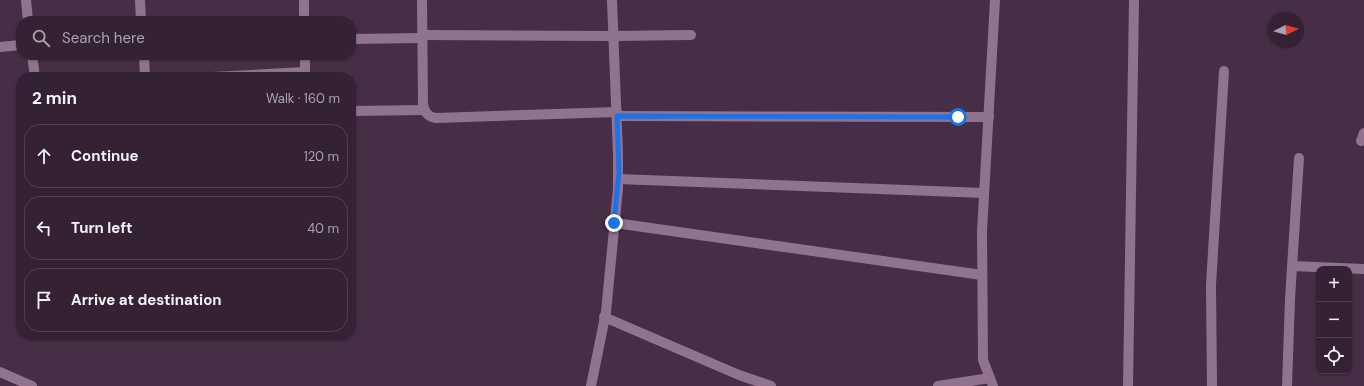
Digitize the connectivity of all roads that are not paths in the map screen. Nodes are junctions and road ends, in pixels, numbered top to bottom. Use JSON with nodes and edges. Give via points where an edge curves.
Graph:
{"nodes":[{"id":1,"x":26,"y":0,"type":"edge"},
{"id":2,"x":140,"y":0,"type":"edge"},
{"id":3,"x":304,"y":0,"type":"edge"},
{"id":4,"x":422,"y":0,"type":"edge"},
{"id":5,"x":612,"y":0,"type":"edge"},
{"id":6,"x":994,"y":0,"type":"edge"},
{"id":7,"x":1134,"y":0,"type":"edge"},
{"id":8,"x":28,"y":16,"type":"edge"},
{"id":9,"x":141,"y":16,"type":"edge"},
{"id":10,"x":304,"y":16,"type":"edge"},
{"id":11,"x":691,"y":35,"type":"dead end"},
{"id":12,"x":422,"y":36,"type":"junction"},
{"id":13,"x":614,"y":36,"type":"junction"},
{"id":14,"x":356,"y":39,"type":"edge"},
{"id":15,"x":16,"y":45,"type":"edge"},
{"id":16,"x":0,"y":47,"type":"edge"},
{"id":17,"x":33,"y":60,"type":"edge"},
{"id":18,"x":144,"y":60,"type":"edge"},
{"id":19,"x":305,"y":60,"type":"edge"},
{"id":20,"x":1224,"y":71,"type":"dead end"},
{"id":21,"x":34,"y":72,"type":"edge"},
{"id":22,"x":145,"y":72,"type":"edge"},
{"id":23,"x":305,"y":72,"type":"edge"},
{"id":24,"x":424,"y":110,"type":"junction"},
{"id":25,"x":356,"y":111,"type":"edge"},
{"id":26,"x":617,"y":114,"type":"junction"},
{"id":27,"x":989,"y":117,"type":"junction"},
{"id":28,"x":1298,"y":158,"type":"dead end"},
{"id":29,"x":618,"y":179,"type":"junction"},
{"id":30,"x":984,"y":193,"type":"junction"},
{"id":31,"x":614,"y":223,"type":"junction"},
{"id":32,"x":1292,"y":266,"type":"junction"},
{"id":33,"x":1364,"y":269,"type":"edge"},
{"id":34,"x":982,"y":275,"type":"junction"},
{"id":35,"x":604,"y":317,"type":"junction"},
{"id":36,"x":0,"y":372,"type":"edge"},
{"id":37,"x":991,"y":382,"type":"edge"},
{"id":38,"x":32,"y":386,"type":"edge"},
{"id":39,"x":591,"y":386,"type":"edge"},
{"id":40,"x":771,"y":386,"type":"edge"},
{"id":41,"x":938,"y":386,"type":"edge"},
{"id":42,"x":1128,"y":386,"type":"edge"},
{"id":43,"x":1212,"y":386,"type":"edge"},
{"id":44,"x":1288,"y":386,"type":"edge"}],
"edges":[{"from":1,"to":8,"type":"street"},
{"from":2,"to":9,"type":"street"},
{"from":3,"to":10,"type":"street"},
{"from":4,"to":12,"type":"street"},
{"from":5,"to":13,"type":"street"},
{"from":6,"to":27,"type":"street"},
{"from":7,"to":42,"type":"street"},
{"from":11,"to":13,"type":"street"},
{"from":12,"to":13,"type":"street"},
{"from":12,"to":14,"type":"street"},
{"from":12,"to":24,"type":"street"},
{"from":13,"to":26,"type":"street"},
{"from":15,"to":16,"type":"street"},
{"from":17,"to":21,"type":"street"},
{"from":18,"to":22,"type":"street"},
{"from":19,"to":23,"type":"street"},
{"from":20,"to":43,"type":"street","via":[[1211,285]]},
{"from":24,"to":25,"type":"street"},
{"from":24,"to":26,"type":"street","via":[[432,118]]},
{"from":26,"to":27,"type":"street"},
{"from":26,"to":29,"type":"street"},
{"from":27,"to":30,"type":"street"},
{"from":28,"to":32,"type":"street"},
{"from":29,"to":30,"type":"street"},
{"from":29,"to":31,"type":"street"},
{"from":30,"to":34,"type":"street"},
{"from":31,"to":34,"type":"street"},
{"from":31,"to":35,"type":"street"},
{"from":32,"to":33,"type":"street"},
{"from":32,"to":44,"type":"street"},
{"from":34,"to":37,"type":"street","via":[[983,360]]},
{"from":35,"to":39,"type":"street"},
{"from":35,"to":40,"type":"street","via":[[739,375]]},
{"from":36,"to":38,"type":"street"},
{"from":37,"to":41,"type":"street"}]}
